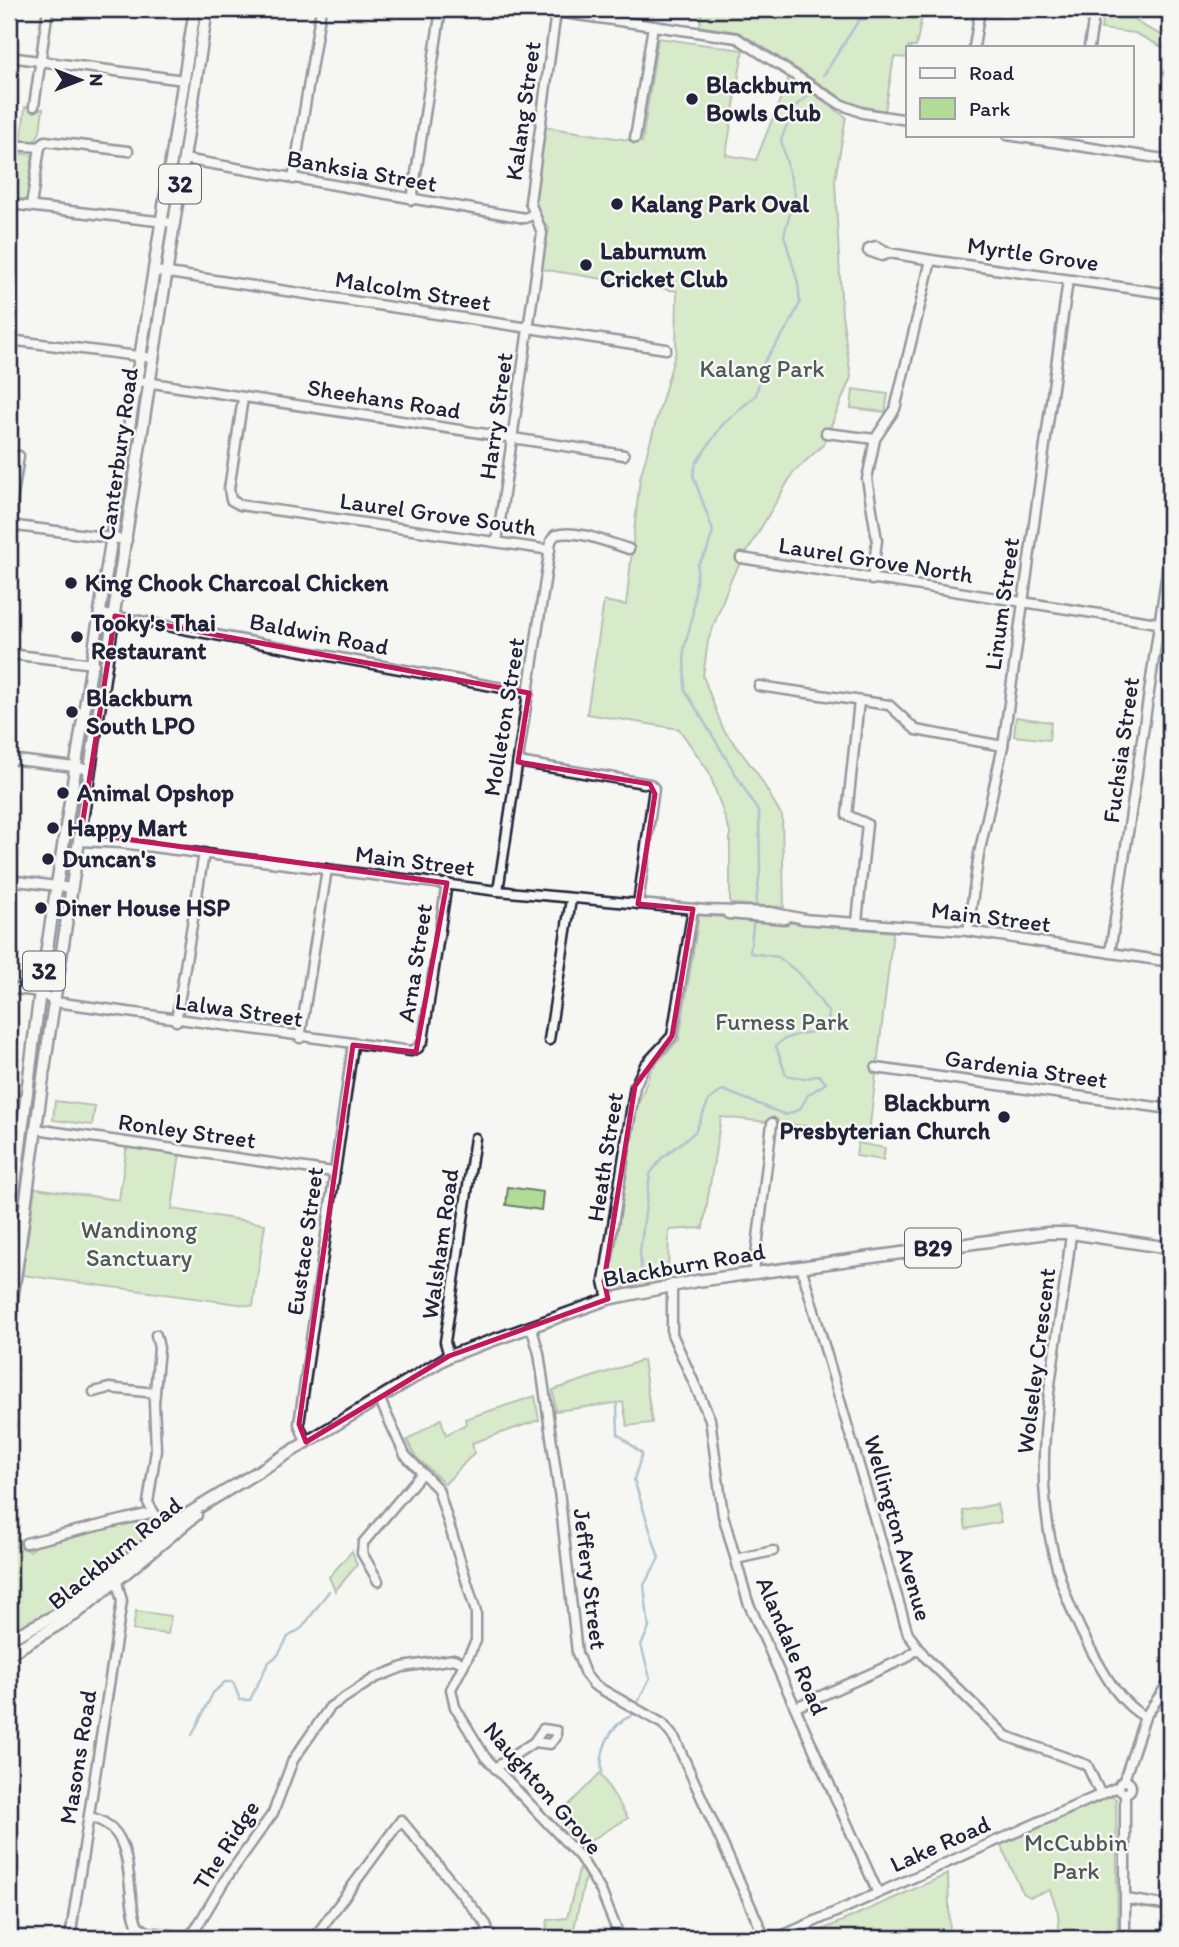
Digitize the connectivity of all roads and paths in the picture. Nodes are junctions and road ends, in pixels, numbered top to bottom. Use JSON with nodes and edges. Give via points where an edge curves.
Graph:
{"nodes":[{"id":1,"x":48,"y":9,"type":"edge"},
{"id":2,"x":195,"y":9,"type":"edge"},
{"id":3,"x":207,"y":9,"type":"edge"},
{"id":4,"x":321,"y":9,"type":"edge"},
{"id":5,"x":441,"y":9,"type":"edge"},
{"id":6,"x":536,"y":9,"type":"edge"},
{"id":7,"x":981,"y":9,"type":"edge"},
{"id":8,"x":1095,"y":9,"type":"edge"},
{"id":9,"x":556,"y":12,"type":"junction"},
{"id":10,"x":575,"y":12,"type":"edge"},
{"id":11,"x":653,"y":26,"type":"junction"},
{"id":12,"x":974,"y":46,"type":"edge"},
{"id":13,"x":1089,"y":46,"type":"edge"},
{"id":14,"x":9,"y":57,"type":"edge"},
{"id":15,"x":40,"y":61,"type":"junction"},
{"id":16,"x":184,"y":80,"type":"junction"},
{"id":17,"x":34,"y":106,"type":"dead end"},
{"id":18,"x":906,"y":120,"type":"edge"},
{"id":19,"x":1024,"y":136,"type":"edge"},
{"id":20,"x":635,"y":138,"type":"dead end"},
{"id":21,"x":1074,"y":139,"type":"edge"},
{"id":22,"x":9,"y":145,"type":"edge"},
{"id":23,"x":40,"y":147,"type":"junction"},
{"id":24,"x":128,"y":151,"type":"dead end"},
{"id":25,"x":184,"y":159,"type":"junction"},
{"id":26,"x":1170,"y":160,"type":"edge"},
{"id":27,"x":293,"y":180,"type":"junction"},
{"id":28,"x":412,"y":200,"type":"junction"},
{"id":29,"x":9,"y":204,"type":"edge"},
{"id":30,"x":31,"y":206,"type":"junction"},
{"id":31,"x":534,"y":214,"type":"junction"},
{"id":32,"x":163,"y":222,"type":"junction"},
{"id":33,"x":174,"y":223,"type":"junction"},
{"id":34,"x":890,"y":253,"type":"dead end"},
{"id":35,"x":931,"y":260,"type":"junction"},
{"id":36,"x":155,"y":271,"type":"junction"},
{"id":37,"x":167,"y":272,"type":"junction"},
{"id":38,"x":1068,"y":280,"type":"junction"},
{"id":39,"x":1170,"y":294,"type":"edge"},
{"id":40,"x":528,"y":328,"type":"junction"},
{"id":41,"x":9,"y":340,"type":"edge"},
{"id":42,"x":666,"y":349,"type":"dead end"},
{"id":43,"x":148,"y":358,"type":"junction"},
{"id":44,"x":145,"y":382,"type":"junction"},
{"id":45,"x":243,"y":398,"type":"junction"},
{"id":46,"x":826,"y":433,"type":"dead end"},
{"id":47,"x":512,"y":438,"type":"junction"},
{"id":48,"x":875,"y":439,"type":"junction"},
{"id":49,"x":624,"y":455,"type":"dead end"},
{"id":50,"x":19,"y":456,"type":"dead end"},
{"id":51,"x":9,"y":523,"type":"edge"},
{"id":52,"x":114,"y":538,"type":"junction"},
{"id":53,"x":127,"y":540,"type":"junction"},
{"id":54,"x":497,"y":542,"type":"junction"},
{"id":55,"x":629,"y":549,"type":"dead end"},
{"id":56,"x":550,"y":550,"type":"junction"},
{"id":57,"x":1170,"y":552,"type":"edge"},
{"id":58,"x":741,"y":558,"type":"dead end"},
{"id":59,"x":872,"y":580,"type":"junction"},
{"id":60,"x":1021,"y":603,"type":"junction"},
{"id":61,"x":102,"y":614,"type":"junction"},
{"id":62,"x":115,"y":616,"type":"junction"},
{"id":63,"x":1159,"y":623,"type":"junction"},
{"id":64,"x":1170,"y":625,"type":"edge"},
{"id":65,"x":9,"y":654,"type":"edge"},
{"id":66,"x":94,"y":664,"type":"junction"},
{"id":67,"x":759,"y":686,"type":"dead end"},
{"id":68,"x":528,"y":693,"type":"junction"},
{"id":69,"x":859,"y":701,"type":"junction"},
{"id":70,"x":1003,"y":746,"type":"junction"},
{"id":71,"x":9,"y":759,"type":"edge"},
{"id":72,"x":518,"y":762,"type":"junction"},
{"id":73,"x":77,"y":767,"type":"junction"},
{"id":74,"x":91,"y":769,"type":"junction"},
{"id":75,"x":66,"y":836,"type":"junction"},
{"id":76,"x":80,"y":837,"type":"junction"},
{"id":77,"x":204,"y":853,"type":"junction"},
{"id":78,"x":327,"y":869,"type":"junction"},
{"id":79,"x":9,"y":880,"type":"edge"},
{"id":80,"x":447,"y":883,"type":"junction"},
{"id":81,"x":58,"y":886,"type":"junction"},
{"id":82,"x":72,"y":888,"type":"junction"},
{"id":83,"x":498,"y":891,"type":"junction"},
{"id":84,"x":571,"y":899,"type":"junction"},
{"id":85,"x":638,"y":904,"type":"junction"},
{"id":86,"x":693,"y":909,"type":"junction"},
{"id":87,"x":857,"y":922,"type":"junction"},
{"id":88,"x":968,"y":931,"type":"junction"},
{"id":89,"x":1110,"y":953,"type":"junction"},
{"id":90,"x":1170,"y":962,"type":"edge"},
{"id":91,"x":9,"y":988,"type":"edge"},
{"id":92,"x":40,"y":992,"type":"junction"},
{"id":93,"x":55,"y":1002,"type":"junction"},
{"id":94,"x":176,"y":1021,"type":"junction"},
{"id":95,"x":300,"y":1038,"type":"junction"},
{"id":96,"x":550,"y":1040,"type":"dead end"},
{"id":97,"x":353,"y":1045,"type":"junction"},
{"id":98,"x":418,"y":1048,"type":"joint"},
{"id":99,"x":876,"y":1068,"type":"dead end"},
{"id":100,"x":1170,"y":1109,"type":"edge"},
{"id":101,"x":9,"y":1116,"type":"edge"},
{"id":102,"x":23,"y":1123,"type":"junction"},
{"id":103,"x":772,"y":1123,"type":"dead end"},
{"id":104,"x":36,"y":1129,"type":"junction"},
{"id":105,"x":475,"y":1138,"type":"dead end"},
{"id":106,"x":333,"y":1172,"type":"junction"},
{"id":107,"x":9,"y":1232,"type":"edge"},
{"id":108,"x":1071,"y":1233,"type":"junction"},
{"id":109,"x":21,"y":1235,"type":"junction"},
{"id":110,"x":1170,"y":1248,"type":"edge"},
{"id":111,"x":801,"y":1266,"type":"junction"},
{"id":112,"x":754,"y":1272,"type":"junction"},
{"id":113,"x":672,"y":1284,"type":"junction"},
{"id":114,"x":608,"y":1298,"type":"junction"},
{"id":115,"x":9,"y":1322,"type":"edge"},
{"id":116,"x":531,"y":1326,"type":"junction"},
{"id":117,"x":156,"y":1335,"type":"dead end"},
{"id":118,"x":449,"y":1356,"type":"junction"},
{"id":119,"x":94,"y":1392,"type":"dead end"},
{"id":120,"x":155,"y":1393,"type":"junction"},
{"id":121,"x":379,"y":1398,"type":"junction"},
{"id":122,"x":306,"y":1442,"type":"junction"},
{"id":123,"x":422,"y":1473,"type":"junction"},
{"id":124,"x":151,"y":1513,"type":"junction"},
{"id":125,"x":168,"y":1533,"type":"junction"},
{"id":126,"x":26,"y":1543,"type":"dead end"},
{"id":127,"x":155,"y":1550,"type":"junction"},
{"id":128,"x":773,"y":1551,"type":"dead end"},
{"id":129,"x":132,"y":1555,"type":"junction"},
{"id":130,"x":736,"y":1559,"type":"junction"},
{"id":131,"x":114,"y":1578,"type":"junction"},
{"id":132,"x":378,"y":1581,"type":"dead end"},
{"id":133,"x":9,"y":1639,"type":"edge"},
{"id":134,"x":917,"y":1649,"type":"junction"},
{"id":135,"x":9,"y":1654,"type":"edge"},
{"id":136,"x":464,"y":1664,"type":"junction"},
{"id":137,"x":1170,"y":1681,"type":"edge"},
{"id":138,"x":796,"y":1707,"type":"junction"},
{"id":139,"x":1145,"y":1717,"type":"junction"},
{"id":140,"x":534,"y":1742,"type":"dead end"},
{"id":141,"x":495,"y":1768,"type":"junction"},
{"id":142,"x":1123,"y":1787,"type":"junction"},
{"id":143,"x":1100,"y":1793,"type":"junction"},
{"id":144,"x":89,"y":1817,"type":"junction"},
{"id":145,"x":878,"y":1893,"type":"junction"},
{"id":146,"x":1126,"y":1899,"type":"junction"},
{"id":147,"x":1170,"y":1906,"type":"edge"},
{"id":148,"x":70,"y":1938,"type":"edge"},
{"id":149,"x":314,"y":1938,"type":"edge"},
{"id":150,"x":491,"y":1938,"type":"edge"},
{"id":151,"x":620,"y":1938,"type":"edge"},
{"id":152,"x":765,"y":1938,"type":"edge"},
{"id":153,"x":777,"y":1938,"type":"edge"},
{"id":154,"x":1125,"y":1938,"type":"edge"}],
"edges":[{"from":1,"to":15,"type":"street"},
{"from":2,"to":16,"type":"main road","name":"Canterbury Road","number":"32"},
{"from":3,"to":25,"type":"main road","name":"Canterbury Road","number":"32"},
{"from":4,"to":27,"type":"street"},
{"from":5,"to":28,"type":"street"},
{"from":6,"to":9,"type":"street"},
{"from":7,"to":12,"type":"street"},
{"from":8,"to":13,"type":"street"},
{"from":9,"to":10,"type":"street"},
{"from":9,"to":31,"type":"street","name":"Kalang Street","via":[[530,202]]},
{"from":10,"to":11,"type":"street"},
{"from":11,"to":18,"type":"street","via":[[737,38],[840,104]]},
{"from":11,"to":20,"type":"street"},
{"from":14,"to":15,"type":"street"},
{"from":15,"to":16,"type":"street"},
{"from":15,"to":17,"type":"street"},
{"from":16,"to":32,"type":"main road","name":"Canterbury Road","number":"32"},
{"from":19,"to":21,"type":"street"},
{"from":21,"to":26,"type":"street"},
{"from":22,"to":23,"type":"street"},
{"from":23,"to":24,"type":"street","via":[[51,140]]},
{"from":23,"to":30,"type":"street"},
{"from":25,"to":27,"type":"street","name":"Banksia Street"},
{"from":25,"to":33,"type":"main road","name":"Canterbury Road","number":"32"},
{"from":27,"to":28,"type":"street","name":"Banksia Street"},
{"from":28,"to":31,"type":"street","name":"Banksia Street","via":[[525,218]]},
{"from":29,"to":30,"type":"street"},
{"from":30,"to":32,"type":"street"},
{"from":31,"to":40,"type":"street","name":"Harry Street","via":[[542,233]]},
{"from":32,"to":33,"type":"street"},
{"from":32,"to":36,"type":"main road","name":"Canterbury Road","number":"32"},
{"from":33,"to":37,"type":"main road","name":"Canterbury Road","number":"32"},
{"from":34,"to":35,"type":"street","name":"Myrtle Grove"},
{"from":35,"to":38,"type":"street","name":"Myrtle Grove"},
{"from":35,"to":48,"type":"street","via":[[895,409]]},
{"from":36,"to":37,"type":"street","name":"Malcolm Street"},
{"from":36,"to":43,"type":"main road","name":"Canterbury Road","number":"32"},
{"from":37,"to":40,"type":"street","name":"Malcolm Street"},
{"from":37,"to":43,"type":"main road","name":"Canterbury Road","number":"32"},
{"from":38,"to":39,"type":"street","name":"Myrtle Grove"},
{"from":38,"to":60,"type":"street","name":"Linum Street"},
{"from":40,"to":42,"type":"street","name":"Malcolm Street"},
{"from":40,"to":47,"type":"street","name":"Harry Street"},
{"from":41,"to":43,"type":"street"},
{"from":43,"to":44,"type":"main road","name":"Canterbury Road","number":"32"},
{"from":44,"to":45,"type":"street","name":"Sheehans Road"},
{"from":44,"to":52,"type":"main road","name":"Canterbury Road","number":"32"},
{"from":44,"to":53,"type":"main road","name":"Canterbury Road","number":"32"},
{"from":45,"to":47,"type":"street","name":"Sheehans Road"},
{"from":45,"to":54,"type":"street","name":"Laurel Grove South","via":[[231,500],[240,505]]},
{"from":46,"to":48,"type":"street"},
{"from":47,"to":49,"type":"street","name":"Sheehans Road"},
{"from":47,"to":54,"type":"street","name":"Harry Street"},
{"from":48,"to":59,"type":"street","via":[[867,479],[877,540]]},
{"from":50,"to":51,"type":"street"},
{"from":51,"to":52,"type":"street"},
{"from":52,"to":53,"type":"street"},
{"from":52,"to":61,"type":"main road","name":"Canterbury Road","number":"32"},
{"from":53,"to":62,"type":"main road","name":"Canterbury Road","number":"32"},
{"from":54,"to":56,"type":"street","name":"Laurel Grove South"},
{"from":55,"to":56,"type":"street","name":"Laurel Grove South","via":[[563,533],[555,535]]},
{"from":56,"to":68,"type":"street","name":"Molleton Street"},
{"from":57,"to":63,"type":"street","name":"Fuchsia Street"},
{"from":58,"to":59,"type":"street","name":"Laurel Grove North"},
{"from":59,"to":60,"type":"street","name":"Laurel Grove North"},
{"from":60,"to":63,"type":"street","name":"Laurel Grove North"},
{"from":60,"to":70,"type":"street","name":"Linum Street"},
{"from":61,"to":62,"type":"street","name":"Baldwin Road"},
{"from":61,"to":66,"type":"main road","name":"Canterbury Road","number":"32"},
{"from":62,"to":68,"type":"street","name":"Baldwin Road"},
{"from":62,"to":74,"type":"main road","name":"Canterbury Road","number":"32"},
{"from":63,"to":64,"type":"street","name":"Laurel Grove North"},
{"from":63,"to":89,"type":"street","name":"Fuchsia Street"},
{"from":65,"to":66,"type":"street"},
{"from":66,"to":73,"type":"main road","name":"Canterbury Road","number":"32"},
{"from":67,"to":69,"type":"street"},
{"from":68,"to":72,"type":"street","name":"Molleton Street"},
{"from":69,"to":70,"type":"street","via":[[889,705],[916,730]]},
{"from":69,"to":87,"type":"street","via":[[847,815],[867,824]]},
{"from":70,"to":88,"type":"street","name":"Linum Street","via":[[979,854]]},
{"from":71,"to":73,"type":"street"},
{"from":72,"to":83,"type":"street","name":"Molleton Street"},
{"from":72,"to":85,"type":"street","via":[[654,788]]},
{"from":73,"to":74,"type":"street"},
{"from":73,"to":75,"type":"main road","name":"Canterbury Road","number":"32"},
{"from":74,"to":76,"type":"main road","name":"Canterbury Road","number":"32"},
{"from":75,"to":76,"type":"main road"},
{"from":75,"to":81,"type":"main road","name":"Canterbury Road","number":"32"},
{"from":76,"to":77,"type":"street","name":"Main Street"},
{"from":76,"to":82,"type":"main road","name":"Canterbury Road","number":"32"},
{"from":77,"to":78,"type":"street","name":"Main Street"},
{"from":77,"to":94,"type":"street"},
{"from":78,"to":80,"type":"street","name":"Main Street"},
{"from":78,"to":95,"type":"street"},
{"from":79,"to":81,"type":"street"},
{"from":80,"to":83,"type":"street","name":"Main Street"},
{"from":80,"to":98,"type":"street","name":"Arna Street","via":[[423,1041]]},
{"from":81,"to":82,"type":"street"},
{"from":81,"to":92,"type":"main road","name":"Canterbury Road","number":"32"},
{"from":82,"to":93,"type":"main road","name":"Canterbury Road","number":"32"},
{"from":83,"to":84,"type":"street","name":"Main Street"},
{"from":84,"to":85,"type":"street","name":"Main Street"},
{"from":84,"to":96,"type":"street"},
{"from":85,"to":86,"type":"street","name":"Main Street"},
{"from":86,"to":87,"type":"street","name":"Main Street"},
{"from":86,"to":114,"type":"street","name":"Heath Street","via":[[672,1036],[645,1065],[635,1086],[604,1281]]},
{"from":87,"to":88,"type":"street","name":"Main Street"},
{"from":88,"to":89,"type":"street","name":"Main Street"},
{"from":89,"to":90,"type":"street","name":"Main Street"},
{"from":91,"to":92,"type":"street"},
{"from":92,"to":93,"type":"street"},
{"from":92,"to":102,"type":"main road","name":"Canterbury Road","number":"32"},
{"from":93,"to":94,"type":"street","name":"Lalwa Street"},
{"from":93,"to":104,"type":"main road","name":"Canterbury Road","number":"32"},
{"from":94,"to":95,"type":"street","name":"Lalwa Street"},
{"from":95,"to":97,"type":"street","name":"Lalwa Street"},
{"from":97,"to":98,"type":"street","name":"Lalwa Street"},
{"from":97,"to":106,"type":"street","name":"Eustace Street"},
{"from":99,"to":100,"type":"street","name":"Gardenia Street"},
{"from":101,"to":102,"type":"street"},
{"from":102,"to":104,"type":"main road"},
{"from":102,"to":107,"type":"main road","name":"Canterbury Road","number":"32"},
{"from":103,"to":112,"type":"street"},
{"from":104,"to":106,"type":"street","name":"Ronley Street"},
{"from":104,"to":109,"type":"main road","name":"Canterbury Road","number":"32"},
{"from":105,"to":118,"type":"street","name":"Walsham Road","via":[[445,1342]]},
{"from":106,"to":122,"type":"street","name":"Eustace Street","via":[[299,1424]]},
{"from":107,"to":109,"type":"street"},
{"from":108,"to":110,"type":"main road","name":"Blackburn Road","number":"B29"},
{"from":108,"to":111,"type":"main road","name":"Blackburn Road","number":"B29"},
{"from":108,"to":139,"type":"street","name":"Wolseley Crescent","via":[[1042,1449],[1045,1512],[1058,1572],[1080,1630],[1105,1676],[1127,1705]]},
{"from":109,"to":115,"type":"main road","name":"Canterbury Road","number":"32"},
{"from":111,"to":112,"type":"main road","name":"Blackburn Road","number":"B29"},
{"from":111,"to":134,"type":"street","name":"Wellington Avenue","via":[[908,1634]]},
{"from":112,"to":113,"type":"main road","name":"Blackburn Road","number":"B29"},
{"from":113,"to":114,"type":"main road","name":"Blackburn Road","number":"B29"},
{"from":113,"to":130,"type":"street","name":"Alandale Road","via":[[672,1334],[710,1419],[723,1515]]},
{"from":114,"to":116,"type":"main road","name":"Blackburn Road","number":"B29"},
{"from":116,"to":118,"type":"main road","name":"Blackburn Road","number":"B29"},
{"from":116,"to":152,"type":"street","name":"Jeffery Street","via":[[539,1353],[578,1653],[585,1674],[594,1685],[663,1724],[675,1739]]},
{"from":117,"to":120,"type":"street"},
{"from":118,"to":121,"type":"main road","name":"Blackburn Road","number":"B29"},
{"from":119,"to":120,"type":"street","via":[[109,1388]]},
{"from":120,"to":124,"type":"street"},
{"from":121,"to":122,"type":"main road","name":"Blackburn Road","number":"B29"},
{"from":121,"to":123,"type":"street","name":"Naughton Grove","via":[[405,1455]]},
{"from":122,"to":125,"type":"main road","name":"Blackburn Road","number":"B29"},
{"from":123,"to":132,"type":"street","via":[[362,1543],[362,1553]]},
{"from":123,"to":136,"type":"street","name":"Naughton Grove","via":[[440,1494],[478,1623],[472,1652]]},
{"from":124,"to":125,"type":"street"},
{"from":124,"to":126,"type":"street"},
{"from":125,"to":127,"type":"main road","name":"Blackburn Road","number":"B29"},
{"from":125,"to":129,"type":"main road","name":"Blackburn Road","number":"B29"},
{"from":127,"to":129,"type":"main road"},
{"from":127,"to":131,"type":"main road","name":"Blackburn Road","number":"B29"},
{"from":128,"to":130,"type":"street"},
{"from":129,"to":131,"type":"main road","name":"Blackburn Road","number":"B29"},
{"from":130,"to":138,"type":"street","name":"Alandale Road","via":[[748,1602]]},
{"from":131,"to":133,"type":"main road","name":"Blackburn Road","number":"B29"},
{"from":131,"to":135,"type":"main road","name":"Blackburn Road","number":"B29","via":[[66,1621]]},
{"from":131,"to":144,"type":"street","name":"Masons Road","via":[[122,1601]]},
{"from":134,"to":138,"type":"street"},
{"from":134,"to":143,"type":"street","name":"Wellington Avenue","via":[[1006,1736],[1087,1765]]},
{"from":136,"to":141,"type":"street","name":"Naughton Grove","via":[[452,1684],[452,1700]]},
{"from":136,"to":144,"type":"street","name":"The Ridge","via":[[454,1660],[403,1667],[375,1678],[330,1707],[292,1760],[273,1813],[187,1937],[148,1932],[138,1926],[123,1841]]},
{"from":137,"to":139,"type":"street"},
{"from":138,"to":145,"type":"street","name":"Alandale Road"},
{"from":139,"to":142,"type":"street"},
{"from":140,"to":141,"type":"street"},
{"from":141,"to":151,"type":"street","name":"Naughton Grove","via":[[580,1857],[601,1891]]},
{"from":142,"to":143,"type":"street","name":"Lake Road"},
{"from":142,"to":146,"type":"street"},
{"from":143,"to":145,"type":"street","name":"Lake Road"},
{"from":144,"to":148,"type":"street","name":"Masons Road"},
{"from":145,"to":153,"type":"street","name":"Lake Road"},
{"from":146,"to":147,"type":"street"},
{"from":146,"to":154,"type":"street"},
{"from":149,"to":150,"type":"street","via":[[401,1821],[486,1924]]}]}
